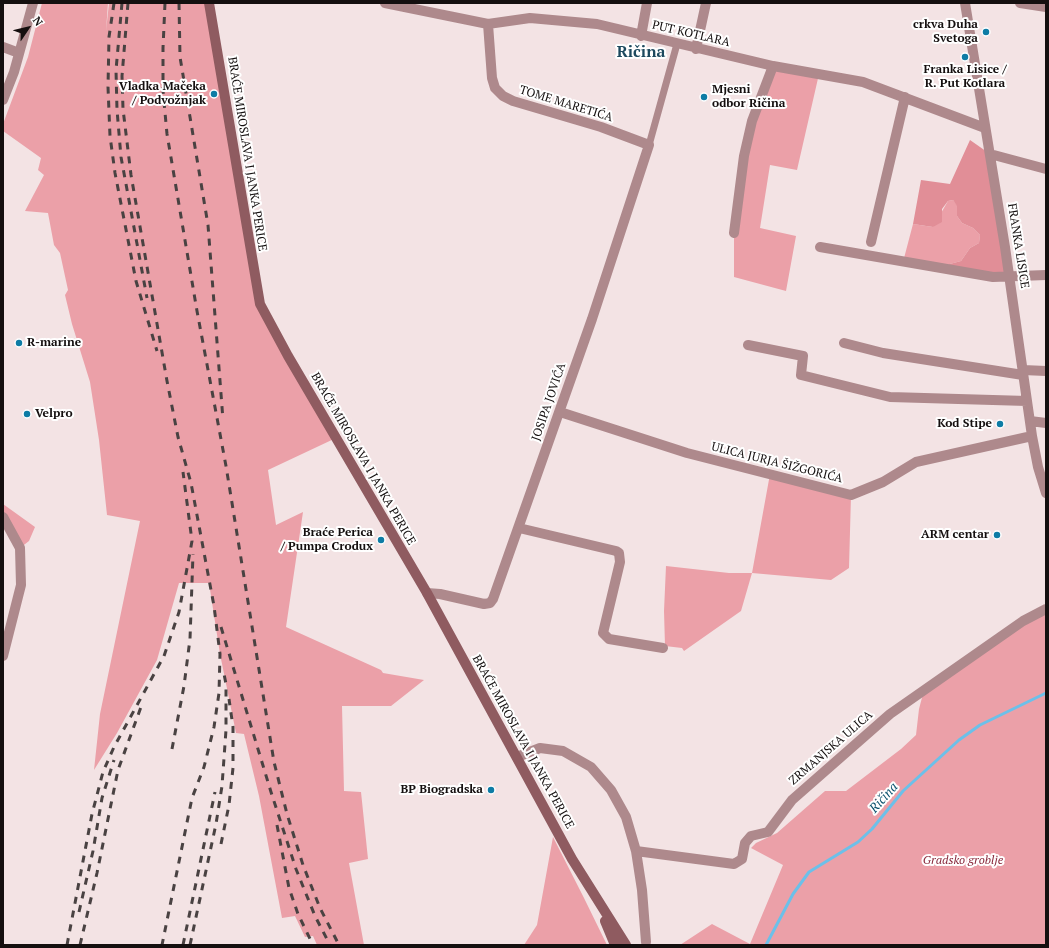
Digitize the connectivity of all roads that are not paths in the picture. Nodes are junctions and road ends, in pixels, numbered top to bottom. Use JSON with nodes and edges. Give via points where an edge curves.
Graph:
{"nodes":[{"id":1,"x":33,"y":3,"type":"edge"},
{"id":2,"x":209,"y":3,"type":"edge"},
{"id":3,"x":385,"y":3,"type":"edge"},
{"id":4,"x":648,"y":3,"type":"edge"},
{"id":5,"x":706,"y":3,"type":"edge"},
{"id":6,"x":965,"y":3,"type":"edge"},
{"id":7,"x":1020,"y":3,"type":"edge"},
{"id":8,"x":1046,"y":7,"type":"edge"},
{"id":9,"x":488,"y":24,"type":"junction"},
{"id":10,"x":641,"y":36,"type":"junction"},
{"id":11,"x":677,"y":44,"type":"junction"},
{"id":12,"x":3,"y":47,"type":"edge"},
{"id":13,"x":696,"y":48,"type":"junction"},
{"id":14,"x":19,"y":53,"type":"junction"},
{"id":15,"x":773,"y":66,"type":"junction"},
{"id":16,"x":905,"y":98,"type":"junction"},
{"id":17,"x":3,"y":100,"type":"edge"},
{"id":18,"x":985,"y":128,"type":"junction"},
{"id":19,"x":649,"y":145,"type":"junction"},
{"id":20,"x":990,"y":154,"type":"junction"},
{"id":21,"x":1046,"y":169,"type":"edge"},
{"id":22,"x":734,"y":233,"type":"dead end"},
{"id":23,"x":871,"y":242,"type":"dead end"},
{"id":24,"x":820,"y":247,"type":"dead end"},
{"id":25,"x":1046,"y":275,"type":"edge"},
{"id":26,"x":1009,"y":277,"type":"junction"},
{"id":27,"x":844,"y":343,"type":"dead end"},
{"id":28,"x":748,"y":345,"type":"dead end"},
{"id":29,"x":1046,"y":371,"type":"edge"},
{"id":30,"x":1023,"y":373,"type":"junction"},
{"id":31,"x":1027,"y":401,"type":"junction"},
{"id":32,"x":560,"y":412,"type":"junction"},
{"id":33,"x":1030,"y":421,"type":"junction"},
{"id":34,"x":1046,"y":423,"type":"edge"},
{"id":35,"x":1032,"y":436,"type":"junction"},
{"id":36,"x":1046,"y":493,"type":"edge"},
{"id":37,"x":3,"y":517,"type":"edge"},
{"id":38,"x":519,"y":528,"type":"junction"},
{"id":39,"x":427,"y":593,"type":"junction"},
{"id":40,"x":1046,"y":609,"type":"edge"},
{"id":41,"x":663,"y":648,"type":"dead end"},
{"id":42,"x":3,"y":656,"type":"edge"},
{"id":43,"x":517,"y":757,"type":"junction"},
{"id":44,"x":636,"y":851,"type":"junction"},
{"id":45,"x":593,"y":894,"type":"junction"},
{"id":46,"x":646,"y":942,"type":"dead end"},
{"id":47,"x":615,"y":945,"type":"edge"},
{"id":48,"x":626,"y":945,"type":"edge"}],
"edges":[{"from":1,"to":14,"type":"street"},
{"from":2,"to":39,"type":"main road","name":"BRAĆE MIROSLAVA I JANKA PERICE","via":[[260,304]]},
{"from":3,"to":9,"type":"street","name":"PUT KOTLARA"},
{"from":4,"to":10,"type":"street"},
{"from":5,"to":13,"type":"street"},
{"from":6,"to":18,"type":"street","name":"FRANKA LISICE"},
{"from":7,"to":8,"type":"street"},
{"from":9,"to":10,"type":"street","name":"PUT KOTLARA","via":[[530,18],[597,24]]},
{"from":9,"to":19,"type":"street","name":"TOME MARETIĆA","via":[[492,78],[495,88],[503,96]]},
{"from":10,"to":11,"type":"street","name":"PUT KOTLARA"},
{"from":11,"to":13,"type":"street","name":"PUT KOTLARA"},
{"from":11,"to":19,"type":"street"},
{"from":12,"to":14,"type":"street"},
{"from":13,"to":15,"type":"street","name":"PUT KOTLARA"},
{"from":14,"to":17,"type":"street"},
{"from":15,"to":16,"type":"street","name":"PUT KOTLARA","via":[[863,82]]},
{"from":15,"to":22,"type":"street","via":[[752,121],[744,156]]},
{"from":16,"to":18,"type":"street","name":"PUT KOTLARA"},
{"from":16,"to":23,"type":"street"},
{"from":18,"to":20,"type":"street","name":"FRANKA LISICE"},
{"from":19,"to":32,"type":"street","name":"JOSIPA JOVIĆA"},
{"from":20,"to":21,"type":"street"},
{"from":20,"to":26,"type":"street","name":"FRANKA LISICE"},
{"from":24,"to":26,"type":"street","via":[[940,269]]},
{"from":25,"to":26,"type":"street"},
{"from":26,"to":30,"type":"street","name":"FRANKA LISICE"},
{"from":27,"to":30,"type":"street","via":[[883,353]]},
{"from":28,"to":31,"type":"street","via":[[803,356],[800,374],[890,397]]},
{"from":29,"to":30,"type":"street"},
{"from":30,"to":31,"type":"street","name":"FRANKA LISICE"},
{"from":31,"to":33,"type":"street","name":"FRANKA LISICE"},
{"from":32,"to":35,"type":"street","name":"ULICA JURJA ŠIŽGORIĆA","via":[[687,453],[851,495],[883,482],[916,462]]},
{"from":32,"to":38,"type":"street","name":"JOSIPA JOVIĆA"},
{"from":33,"to":34,"type":"street"},
{"from":33,"to":35,"type":"street","name":"FRANKA LISICE"},
{"from":35,"to":36,"type":"street","name":"FRANKA LISICE"},
{"from":37,"to":42,"type":"street","via":[[20,548],[21,585]]},
{"from":38,"to":39,"type":"street","name":"JOSIPA JOVIĆA","via":[[490,603]]},
{"from":38,"to":41,"type":"street","via":[[616,551],[620,562],[603,634],[609,639]]},
{"from":39,"to":43,"type":"main road","name":"BRAĆE MIROSLAVA I JANKA PERICE"},
{"from":40,"to":44,"type":"street","name":"ZRMANJSKA ULICA","via":[[1023,621],[890,714],[792,800],[768,832],[751,836],[745,843],[742,859],[734,864]]},
{"from":43,"to":44,"type":"street","via":[[540,748],[551,748],[564,751],[590,767],[608,786],[619,803],[630,828]]},
{"from":43,"to":45,"type":"main road","name":"BRAĆE MIROSLAVA I JANKA PERICE"},
{"from":44,"to":46,"type":"street"},
{"from":45,"to":47,"type":"main road","name":"BRAĆE MIROSLAVA I JANKA PERICE"},
{"from":45,"to":48,"type":"main road","name":"BRAĆE MIROSLAVA I JANKA PERICE"}]}
